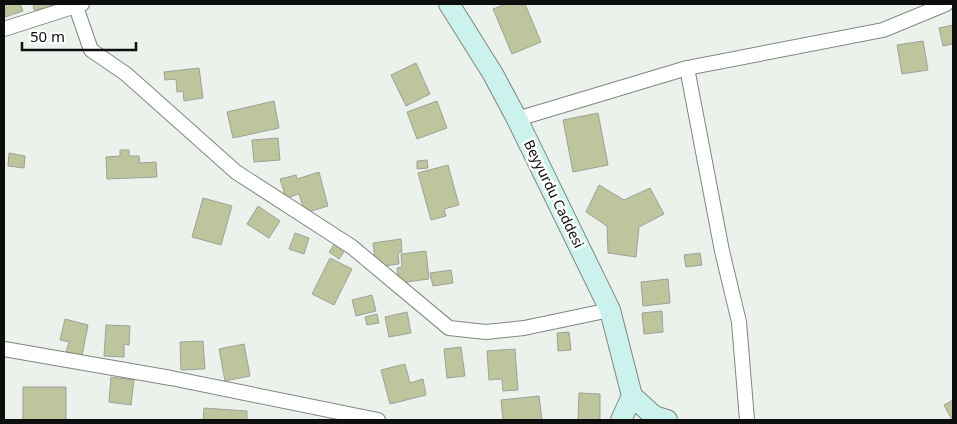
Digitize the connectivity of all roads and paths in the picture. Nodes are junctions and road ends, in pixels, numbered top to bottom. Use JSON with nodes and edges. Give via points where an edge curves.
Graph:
{"nodes":[{"id":1,"x":78,"y":4,"type":"edge"},
{"id":2,"x":449,"y":4,"type":"edge"},
{"id":3,"x":946,"y":4,"type":"edge"},
{"id":4,"x":4,"y":29,"type":"edge"},
{"id":5,"x":687,"y":68,"type":"junction"},
{"id":6,"x":517,"y":119,"type":"junction"},
{"id":7,"x":610,"y":310,"type":"junction"},
{"id":8,"x":4,"y":349,"type":"edge"},
{"id":9,"x":632,"y":396,"type":"junction"},
{"id":10,"x":655,"y":419,"type":"edge"},
{"id":11,"x":378,"y":420,"type":"edge"},
{"id":12,"x":621,"y":420,"type":"edge"},
{"id":13,"x":747,"y":420,"type":"edge"}],
"edges":[{"from":1,"to":4,"type":"street"},
{"from":1,"to":7,"type":"street","via":[[91,50],[126,74],[236,172],[352,247],[449,328],[486,332],[515,329]]},
{"from":2,"to":6,"type":"street","name":"Beyyurdu Caddesi"},
{"from":3,"to":5,"type":"street","via":[[883,30]]},
{"from":5,"to":6,"type":"street"},
{"from":5,"to":13,"type":"street","via":[[739,322]]},
{"from":6,"to":7,"type":"street","name":"Beyyurdu Caddesi"},
{"from":7,"to":9,"type":"street","name":"Beyyurdu Caddesi"},
{"from":8,"to":11,"type":"street","via":[[171,378]]},
{"from":9,"to":10,"type":"street"},
{"from":9,"to":12,"type":"street"}]}
